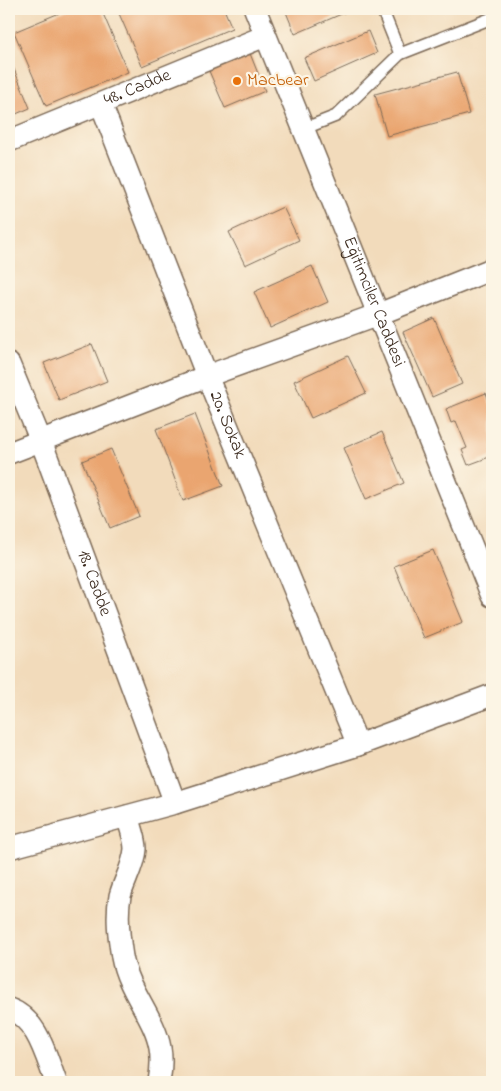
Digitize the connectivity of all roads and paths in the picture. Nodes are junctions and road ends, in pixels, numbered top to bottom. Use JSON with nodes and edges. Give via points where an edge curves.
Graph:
{"nodes":[{"id":1,"x":255,"y":9,"type":"edge"},
{"id":2,"x":382,"y":9,"type":"edge"},
{"id":3,"x":492,"y":18,"type":"edge"},
{"id":4,"x":265,"y":36,"type":"junction"},
{"id":5,"x":400,"y":54,"type":"junction"},
{"id":6,"x":101,"y":104,"type":"junction"},
{"id":7,"x":303,"y":129,"type":"junction"},
{"id":8,"x":9,"y":141,"type":"edge"},
{"id":9,"x":492,"y":269,"type":"edge"},
{"id":10,"x":379,"y":314,"type":"junction"},
{"id":11,"x":9,"y":364,"type":"edge"},
{"id":12,"x":208,"y":376,"type":"junction"},
{"id":13,"x":41,"y":441,"type":"junction"},
{"id":14,"x":9,"y":453,"type":"edge"},
{"id":15,"x":492,"y":596,"type":"edge"},
{"id":16,"x":492,"y":695,"type":"edge"},
{"id":17,"x":358,"y":745,"type":"junction"},
{"id":18,"x":175,"y":803,"type":"junction"},
{"id":19,"x":128,"y":816,"type":"junction"},
{"id":20,"x":9,"y":848,"type":"edge"},
{"id":21,"x":9,"y":1009,"type":"edge"},
{"id":22,"x":56,"y":1082,"type":"edge"},
{"id":23,"x":159,"y":1082,"type":"edge"}],
"edges":[{"from":1,"to":4,"type":"street","name":"Eğitimciler Caddesi"},
{"from":2,"to":5,"type":"lane"},
{"from":3,"to":5,"type":"lane"},
{"from":4,"to":6,"type":"street","name":"48. Cadde"},
{"from":4,"to":7,"type":"street","name":"Eğitimciler Caddesi"},
{"from":5,"to":7,"type":"lane","via":[[336,116]]},
{"from":6,"to":8,"type":"street","name":"48. Cadde"},
{"from":6,"to":12,"type":"street","name":"20. Sokak"},
{"from":7,"to":10,"type":"street","name":"Eğitimciler Caddesi"},
{"from":9,"to":10,"type":"street"},
{"from":10,"to":12,"type":"street"},
{"from":10,"to":15,"type":"street","name":"Eğitimciler Caddesi"},
{"from":11,"to":13,"type":"street","name":"18. Cadde"},
{"from":12,"to":13,"type":"street"},
{"from":12,"to":17,"type":"street","name":"20. Sokak"},
{"from":13,"to":14,"type":"street"},
{"from":13,"to":18,"type":"street","name":"18. Cadde"},
{"from":16,"to":17,"type":"street"},
{"from":17,"to":18,"type":"street"},
{"from":18,"to":19,"type":"street"},
{"from":19,"to":20,"type":"street"},
{"from":19,"to":23,"type":"street","via":[[135,852],[120,896],[120,938],[128,978],[157,1036],[161,1062]]},
{"from":21,"to":22,"type":"street","via":[[33,1028]]}]}
